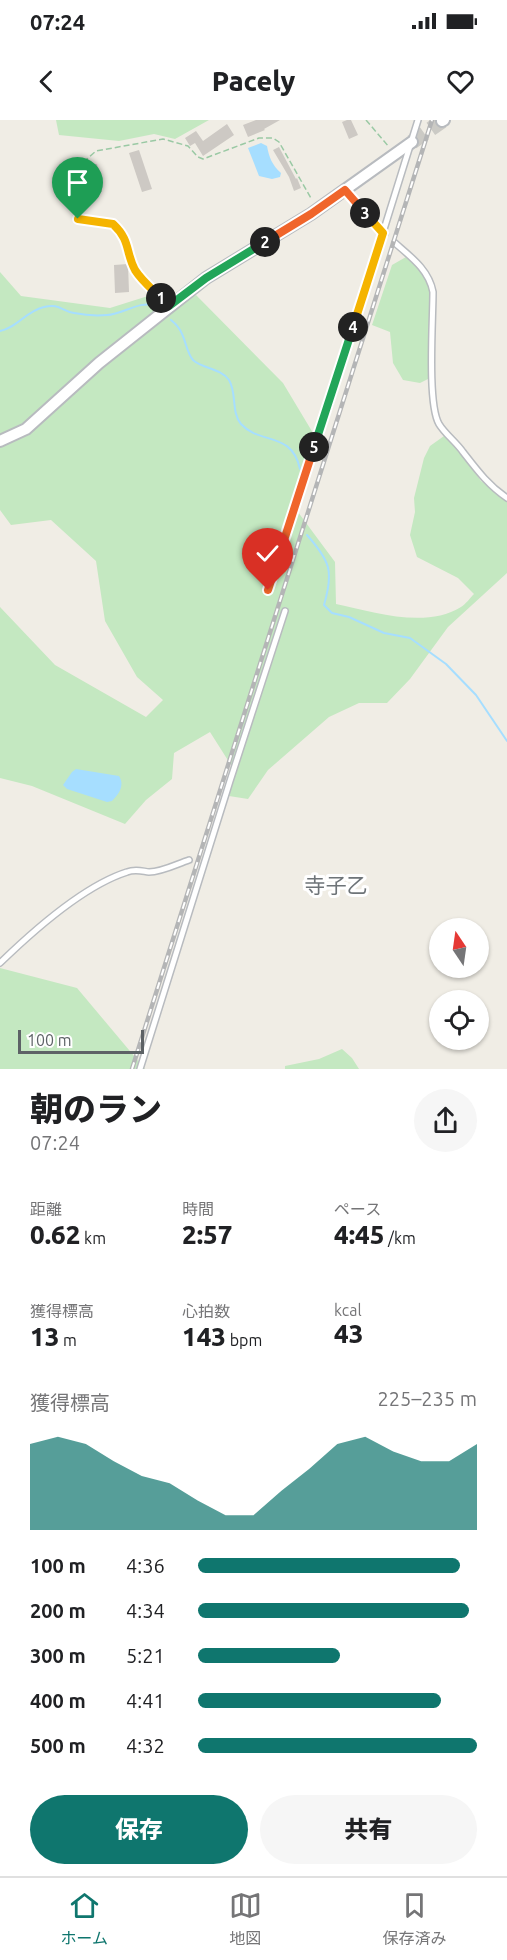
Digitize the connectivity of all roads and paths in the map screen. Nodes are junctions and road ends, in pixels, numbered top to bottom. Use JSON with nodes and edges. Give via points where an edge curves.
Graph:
{"nodes":[{"id":1,"x":366,"y":120,"type":"edge"},
{"id":2,"x":418,"y":120,"type":"edge"},
{"id":3,"x":412,"y":141,"type":"junction"},
{"id":4,"x":394,"y":154,"type":"junction"},
{"id":5,"x":345,"y":190,"type":"junction"},
{"id":6,"x":318,"y":209,"type":"junction"},
{"id":7,"x":384,"y":234,"type":"junction"},
{"id":8,"x":395,"y":243,"type":"dead end"},
{"id":9,"x":169,"y":306,"type":"junction"},
{"id":10,"x":0,"y":441,"type":"edge"},
{"id":11,"x":507,"y":498,"type":"edge"},
{"id":12,"x":268,"y":590,"type":"dead end"},
{"id":13,"x":285,"y":611,"type":"dead end"},
{"id":14,"x":189,"y":860,"type":"dead end"},
{"id":15,"x":0,"y":963,"type":"edge"},
{"id":16,"x":140,"y":1069,"type":"edge"}],
"edges":[{"from":1,"to":4,"type":"path"},
{"from":2,"to":3,"type":"lane"},
{"from":3,"to":4,"type":"street"},
{"from":3,"to":7,"type":"lane"},
{"from":4,"to":5,"type":"street"},
{"from":5,"to":6,"type":"street"},
{"from":5,"to":7,"type":"lane"},
{"from":6,"to":9,"type":"street","via":[[206,278]]},
{"from":6,"to":9,"type":"path","via":[[273,138],[259,138],[203,159],[188,146],[163,139],[96,151],[78,167],[75,176],[74,217],[113,224],[126,238],[140,278]]},
{"from":7,"to":12,"type":"lane"},
{"from":8,"to":11,"type":"lane","via":[[431,281],[436,416],[483,478]]},
{"from":9,"to":10,"type":"street","via":[[26,429]]},
{"from":13,"to":16,"type":"lane","via":[[204,855]]},
{"from":14,"to":15,"type":"lane","via":[[159,870],[131,870],[117,875],[68,905]]}]}
